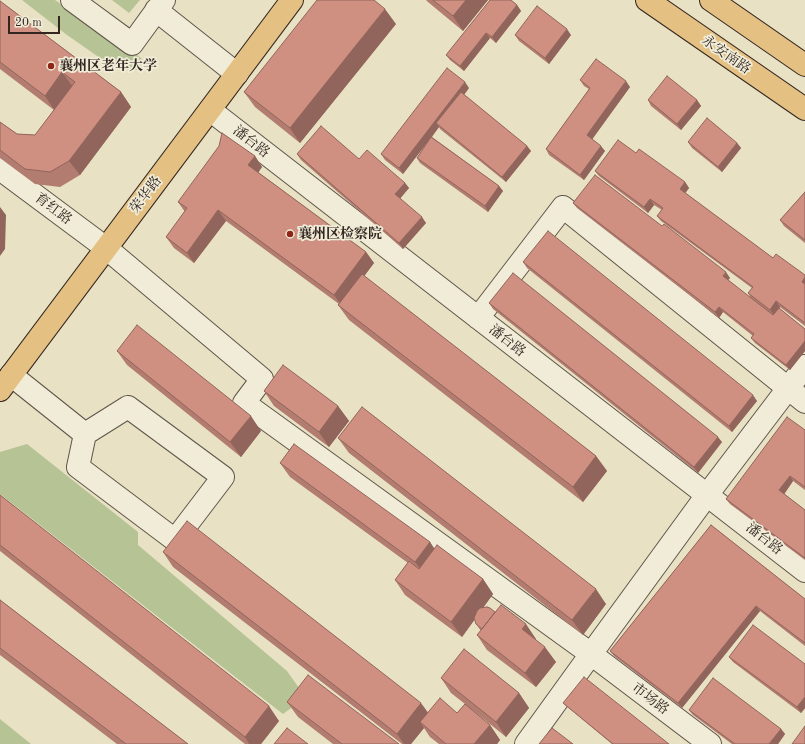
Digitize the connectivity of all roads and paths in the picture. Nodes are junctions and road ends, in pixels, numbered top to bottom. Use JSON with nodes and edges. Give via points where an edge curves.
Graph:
{"nodes":[{"id":1,"x":72,"y":0,"type":"edge"},
{"id":2,"x":292,"y":0,"type":"edge"},
{"id":3,"x":647,"y":0,"type":"edge"},
{"id":4,"x":711,"y":0,"type":"edge"},
{"id":5,"x":160,"y":5,"type":"edge"},
{"id":6,"x":805,"y":65,"type":"edge"},
{"id":7,"x":237,"y":74,"type":"junction"},
{"id":8,"x":805,"y":109,"type":"edge"},
{"id":9,"x":210,"y":110,"type":"junction"},
{"id":10,"x":0,"y":169,"type":"edge"},
{"id":11,"x":106,"y":248,"type":"junction"},
{"id":12,"x":478,"y":318,"type":"junction"},
{"id":13,"x":805,"y":366,"type":"edge"},
{"id":14,"x":6,"y":382,"type":"edge"},
{"id":15,"x":788,"y":388,"type":"junction"},
{"id":16,"x":805,"y":402,"type":"edge"},
{"id":17,"x":85,"y":434,"type":"junction"},
{"id":18,"x":707,"y":495,"type":"junction"},
{"id":19,"x":805,"y":571,"type":"edge"},
{"id":20,"x":591,"y":654,"type":"junction"},
{"id":21,"x":526,"y":744,"type":"edge"},
{"id":22,"x":710,"y":744,"type":"edge"}],
"edges":[{"from":1,"to":5,"type":"street","via":[[132,44]]},
{"from":2,"to":7,"type":"main road","name":"荣华路"},
{"from":3,"to":8,"type":"main road","name":"永安南路"},
{"from":4,"to":6,"type":"main road"},
{"from":5,"to":7,"type":"street"},
{"from":7,"to":9,"type":"main road","name":"荣华路"},
{"from":9,"to":11,"type":"main road","name":"荣华路"},
{"from":9,"to":12,"type":"street","name":"潘台路"},
{"from":10,"to":11,"type":"street","name":"育红路"},
{"from":11,"to":14,"type":"main road","name":"荣华路"},
{"from":11,"to":20,"type":"street","name":"育红路","via":[[262,379],[244,403]]},
{"from":12,"to":15,"type":"street","via":[[563,207]]},
{"from":12,"to":18,"type":"street","name":"潘台路"},
{"from":13,"to":15,"type":"street"},
{"from":14,"to":17,"type":"street"},
{"from":15,"to":16,"type":"street"},
{"from":15,"to":18,"type":"street"},
{"from":17,"to":17,"type":"street","via":[[78,467],[175,540],[223,477],[128,407]]},
{"from":18,"to":19,"type":"street","name":"潘台路"},
{"from":18,"to":20,"type":"street"},
{"from":20,"to":21,"type":"street"},
{"from":20,"to":22,"type":"street","name":"市场路"}]}
